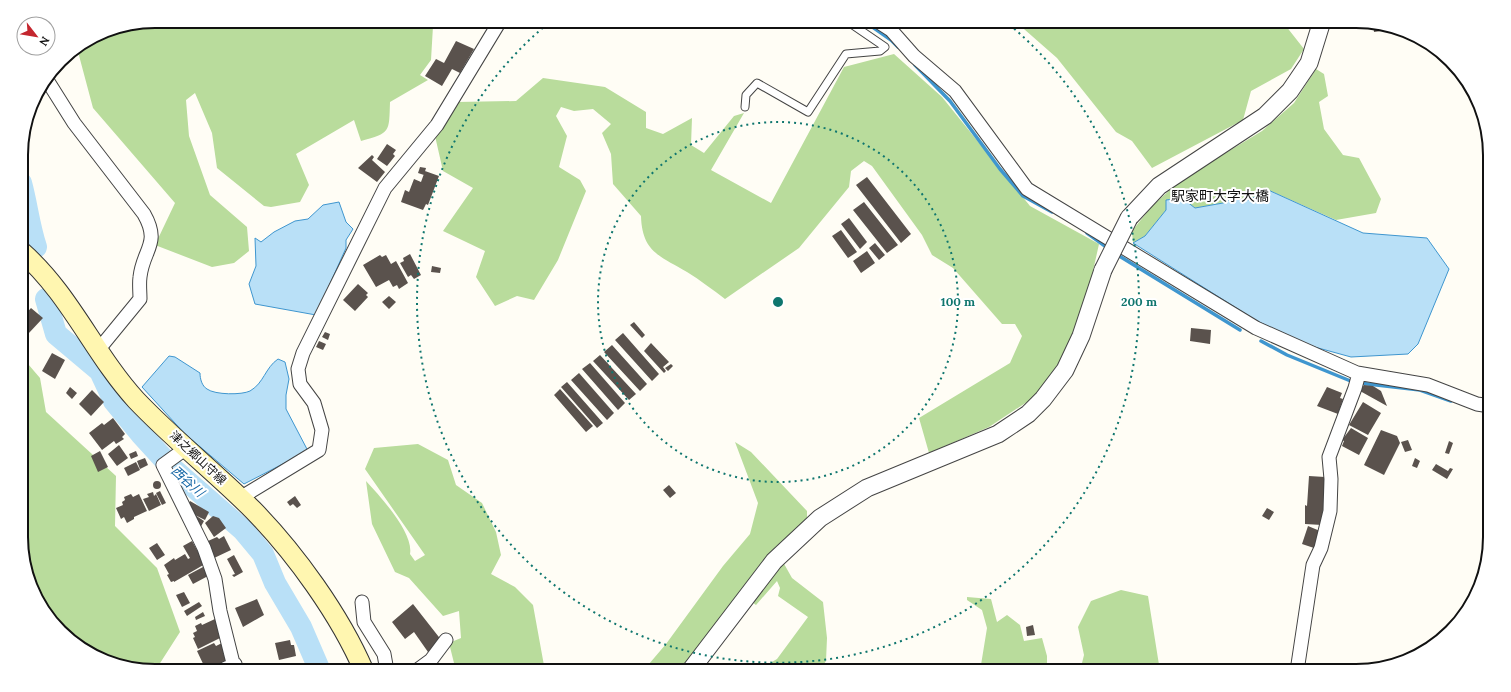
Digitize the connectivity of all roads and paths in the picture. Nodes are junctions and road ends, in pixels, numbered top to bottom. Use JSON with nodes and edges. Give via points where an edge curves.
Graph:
{"nodes":[{"id":1,"x":496,"y":28,"type":"edge"},
{"id":2,"x":857,"y":28,"type":"edge"},
{"id":3,"x":888,"y":28,"type":"edge"},
{"id":4,"x":1320,"y":28,"type":"edge"},
{"id":5,"x":50,"y":84,"type":"edge"},
{"id":6,"x":744,"y":107,"type":"dead end"},
{"id":7,"x":28,"y":258,"type":"edge"},
{"id":8,"x":99,"y":350,"type":"junction"},
{"id":9,"x":1357,"y":380,"type":"junction"},
{"id":10,"x":1483,"y":405,"type":"edge"},
{"id":11,"x":185,"y":448,"type":"junction"},
{"id":12,"x":240,"y":498,"type":"junction"},
{"id":13,"x":362,"y":602,"type":"dead end"},
{"id":14,"x":446,"y":640,"type":"dead end"},
{"id":15,"x":234,"y":664,"type":"edge"},
{"id":16,"x":361,"y":664,"type":"edge"},
{"id":17,"x":386,"y":664,"type":"edge"},
{"id":18,"x":426,"y":664,"type":"edge"},
{"id":19,"x":695,"y":664,"type":"edge"},
{"id":20,"x":1298,"y":664,"type":"edge"}],
"edges":[{"from":1,"to":12,"type":"street","via":[[437,125],[385,188],[303,353],[298,369],[300,384],[314,403],[322,430],[319,450]]},
{"from":2,"to":6,"type":"lane","via":[[884,47],[880,51],[846,54],[808,112],[757,83],[746,95]]},
{"from":3,"to":9,"type":"street","via":[[914,56],[955,91],[1027,189],[1256,328]]},
{"from":4,"to":19,"type":"street","bridge":true,"via":[[1308,63],[1285,96],[1265,116],[1159,186],[1129,218],[1103,270],[1081,336],[1065,370],[1028,414],[998,434],[867,488],[820,518],[774,561]]},
{"from":5,"to":8,"type":"street","via":[[74,123],[151,226],[152,241],[140,276],[140,299]]},
{"from":7,"to":8,"type":"main road","name":"津之郷山守線","via":[[60,293]]},
{"from":8,"to":11,"type":"main road","name":"津之郷山守線","via":[[136,400]]},
{"from":9,"to":10,"type":"street","via":[[1428,385]]},
{"from":9,"to":20,"type":"street","via":[[1329,457],[1330,512],[1321,548],[1313,565]]},
{"from":11,"to":12,"type":"main road","name":"津之郷山守線"},
{"from":11,"to":15,"type":"street","via":[[163,465],[204,548],[215,578],[220,611]]},
{"from":12,"to":16,"type":"main road","name":"津之郷山守線","via":[[280,540],[307,574],[353,644]]},
{"from":13,"to":17,"type":"street","via":[[364,622],[384,654]]},
{"from":14,"to":18,"type":"street"}]}
